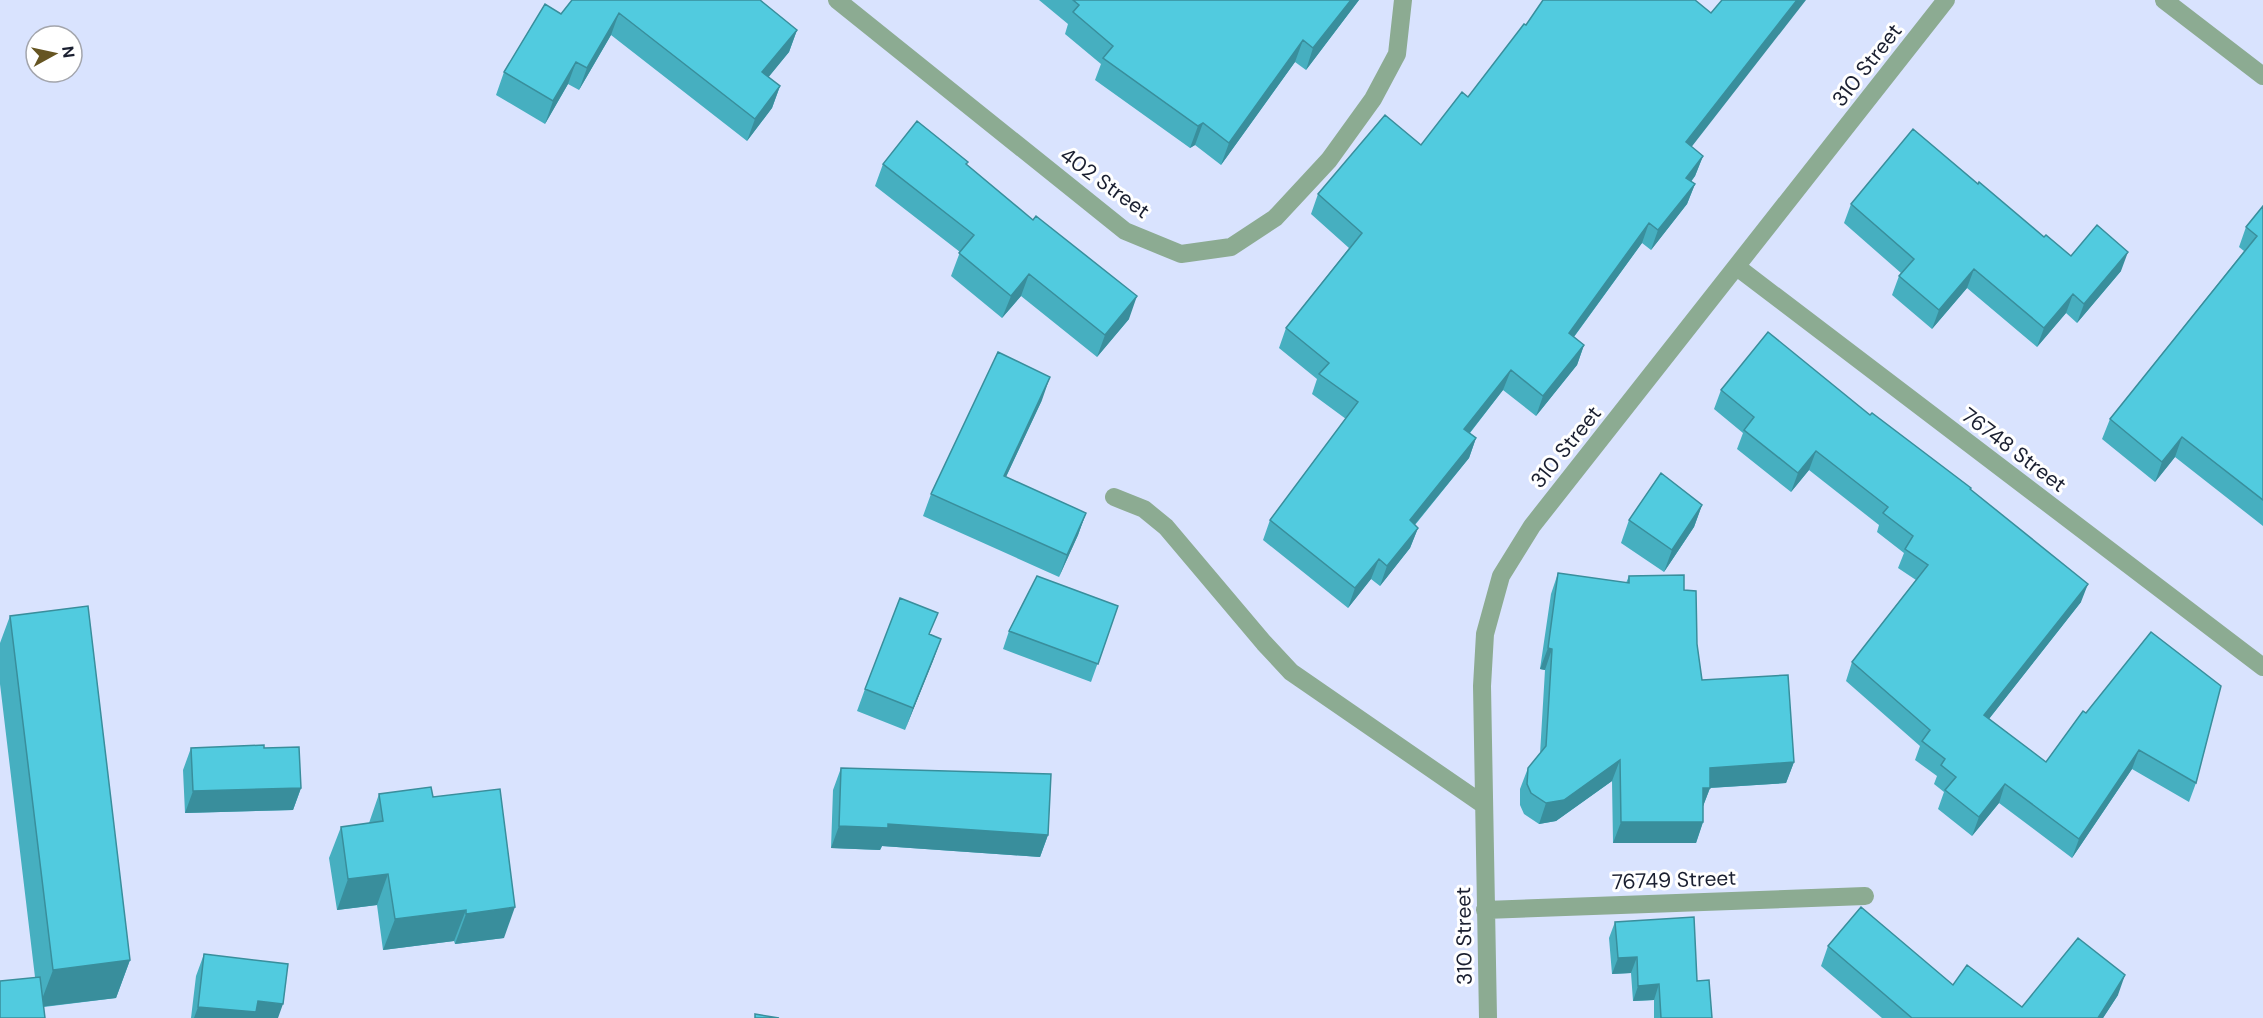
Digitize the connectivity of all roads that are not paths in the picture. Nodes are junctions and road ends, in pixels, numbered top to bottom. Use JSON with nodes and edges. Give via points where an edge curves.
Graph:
{"nodes":[{"id":1,"x":837,"y":0,"type":"edge"},
{"id":2,"x":1404,"y":0,"type":"edge"},
{"id":3,"x":1946,"y":0,"type":"edge"},
{"id":4,"x":2164,"y":0,"type":"edge"},
{"id":5,"x":2263,"y":76,"type":"edge"},
{"id":6,"x":1737,"y":267,"type":"junction"},
{"id":7,"x":1114,"y":497,"type":"dead end"},
{"id":8,"x":2263,"y":668,"type":"edge"},
{"id":9,"x":1485,"y":805,"type":"junction"},
{"id":10,"x":1865,"y":896,"type":"dead end"},
{"id":11,"x":1485,"y":910,"type":"junction"},
{"id":12,"x":1488,"y":1018,"type":"edge"}],
"edges":[{"from":1,"to":2,"type":"street","name":"402 Street","via":[[1125,231],[1181,254],[1232,247],[1275,218],[1329,160],[1373,99],[1397,54]]},
{"from":3,"to":6,"type":"street","name":"310 Street"},
{"from":4,"to":5,"type":"street"},
{"from":6,"to":8,"type":"street","name":"76748 Street"},
{"from":6,"to":9,"type":"street","name":"310 Street","via":[[1532,526],[1501,576],[1485,634]]},
{"from":7,"to":9,"type":"street","via":[[1143,509],[1166,527],[1291,672]]},
{"from":9,"to":11,"type":"street","name":"310 Street"},
{"from":10,"to":11,"type":"street","name":"76749 Street"},
{"from":11,"to":12,"type":"street","name":"310 Street"}]}
